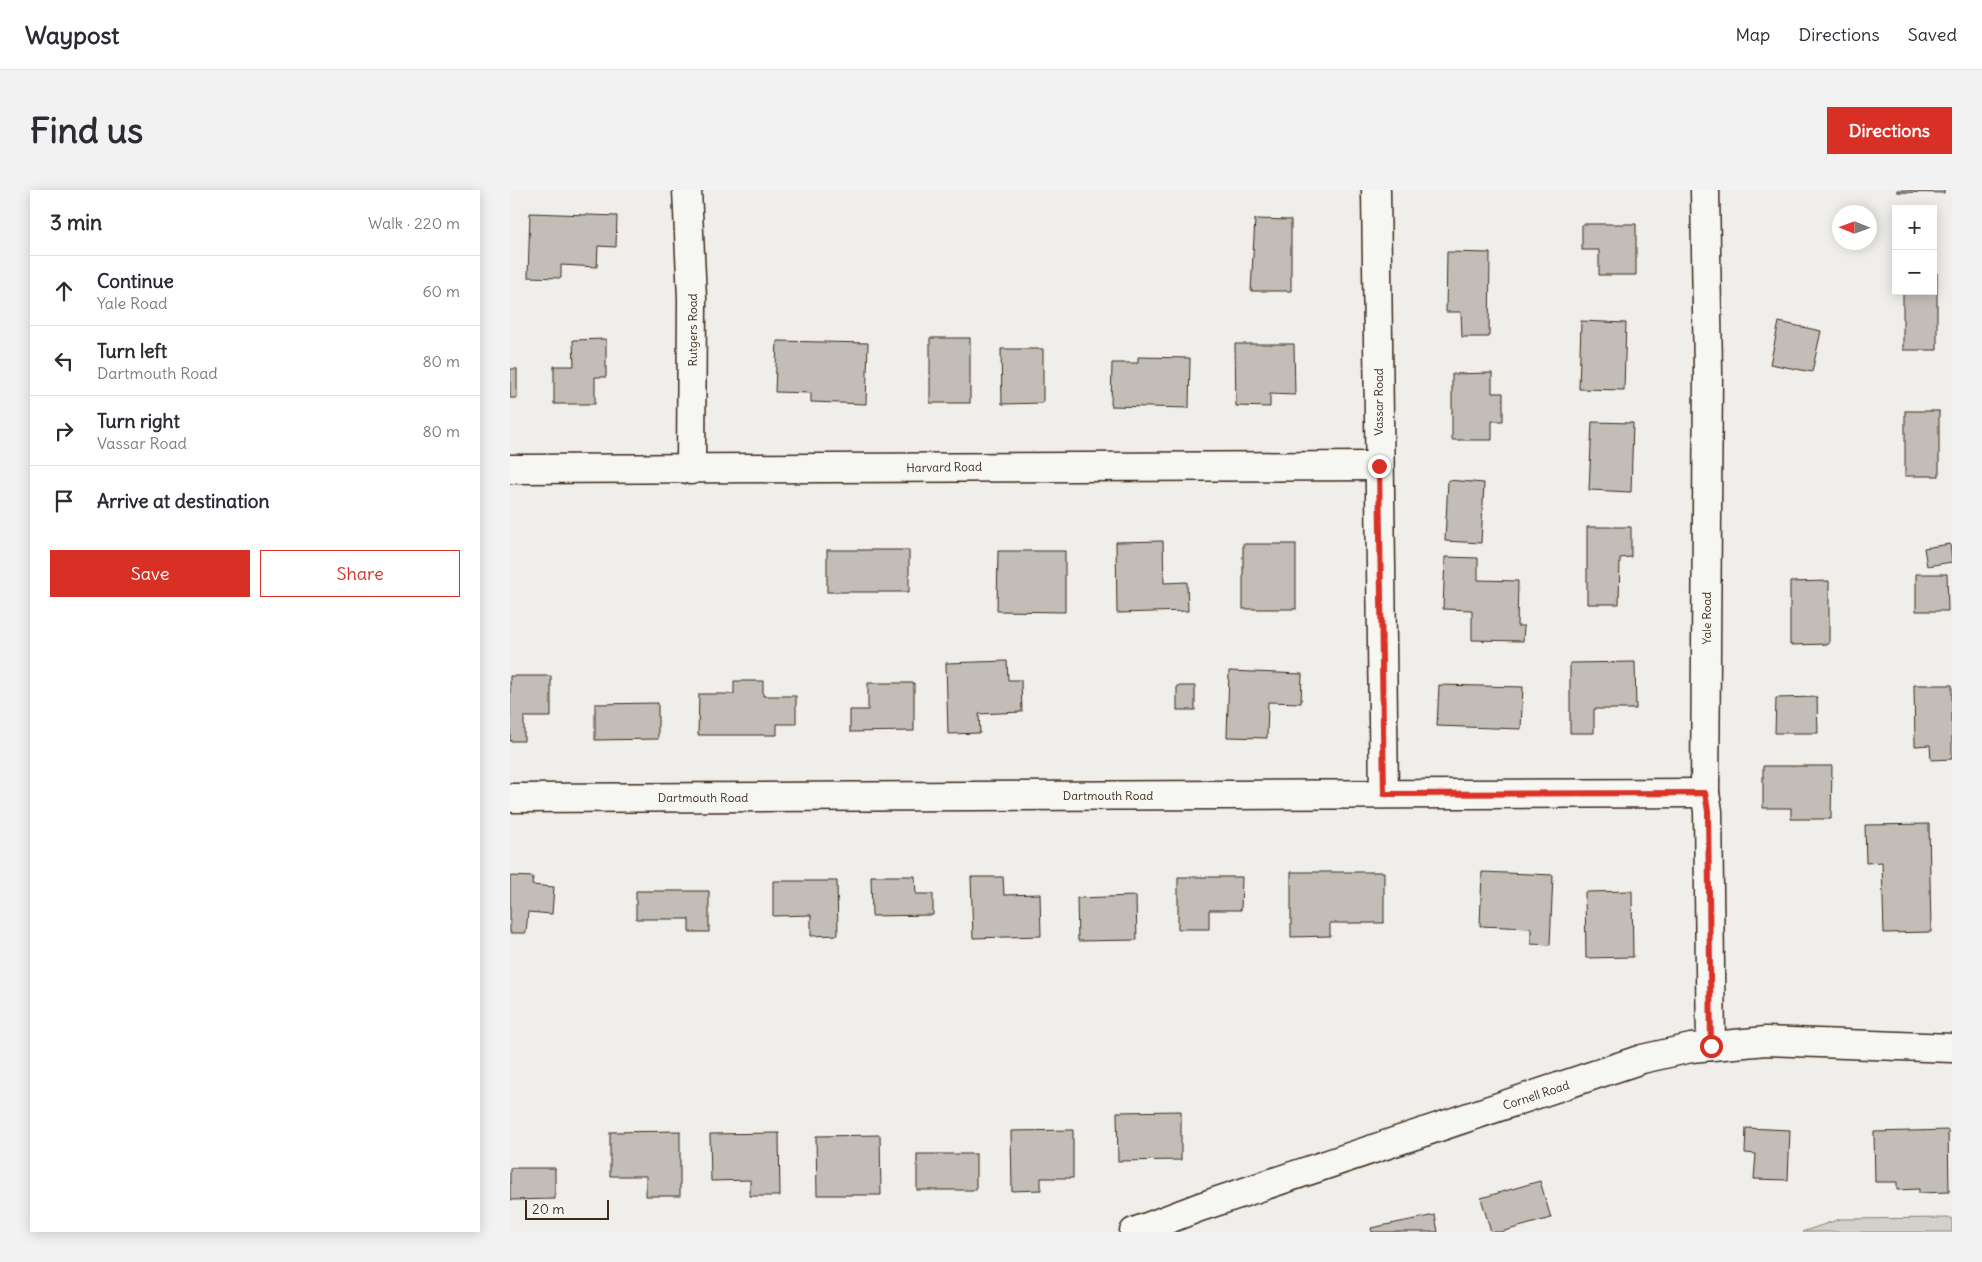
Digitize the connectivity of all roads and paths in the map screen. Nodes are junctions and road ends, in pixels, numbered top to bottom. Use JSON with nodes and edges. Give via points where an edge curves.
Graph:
{"nodes":[{"id":1,"x":687,"y":190,"type":"edge"},
{"id":2,"x":1376,"y":190,"type":"edge"},
{"id":3,"x":1705,"y":190,"type":"edge"},
{"id":4,"x":1379,"y":466,"type":"junction"},
{"id":5,"x":510,"y":469,"type":"edge"},
{"id":6,"x":691,"y":470,"type":"junction"},
{"id":7,"x":1705,"y":793,"type":"junction"},
{"id":8,"x":1384,"y":794,"type":"junction"},
{"id":9,"x":510,"y":798,"type":"edge"},
{"id":10,"x":1711,"y":1046,"type":"junction"},
{"id":11,"x":1952,"y":1048,"type":"edge"},
{"id":12,"x":1134,"y":1232,"type":"edge"}],
"edges":[{"from":1,"to":6,"type":"street","name":"Rutgers Road","via":[[692,298]]},
{"from":2,"to":4,"type":"street","name":"Vassar Road"},
{"from":3,"to":7,"type":"street","name":"Yale Road","via":[[1708,372]]},
{"from":4,"to":6,"type":"street","name":"Harvard Road"},
{"from":4,"to":8,"type":"street","name":"Vassar Road"},
{"from":5,"to":6,"type":"street","name":"Harvard Road"},
{"from":7,"to":8,"type":"street","name":"Dartmouth Road"},
{"from":7,"to":10,"type":"street","name":"Yale Road","via":[[1708,811]]},
{"from":8,"to":9,"type":"street","name":"Dartmouth Road"},
{"from":10,"to":11,"type":"street","name":"Cornell Road","via":[[1766,1041]]},
{"from":10,"to":12,"type":"street","name":"Cornell Road","via":[[1642,1059]]}]}
